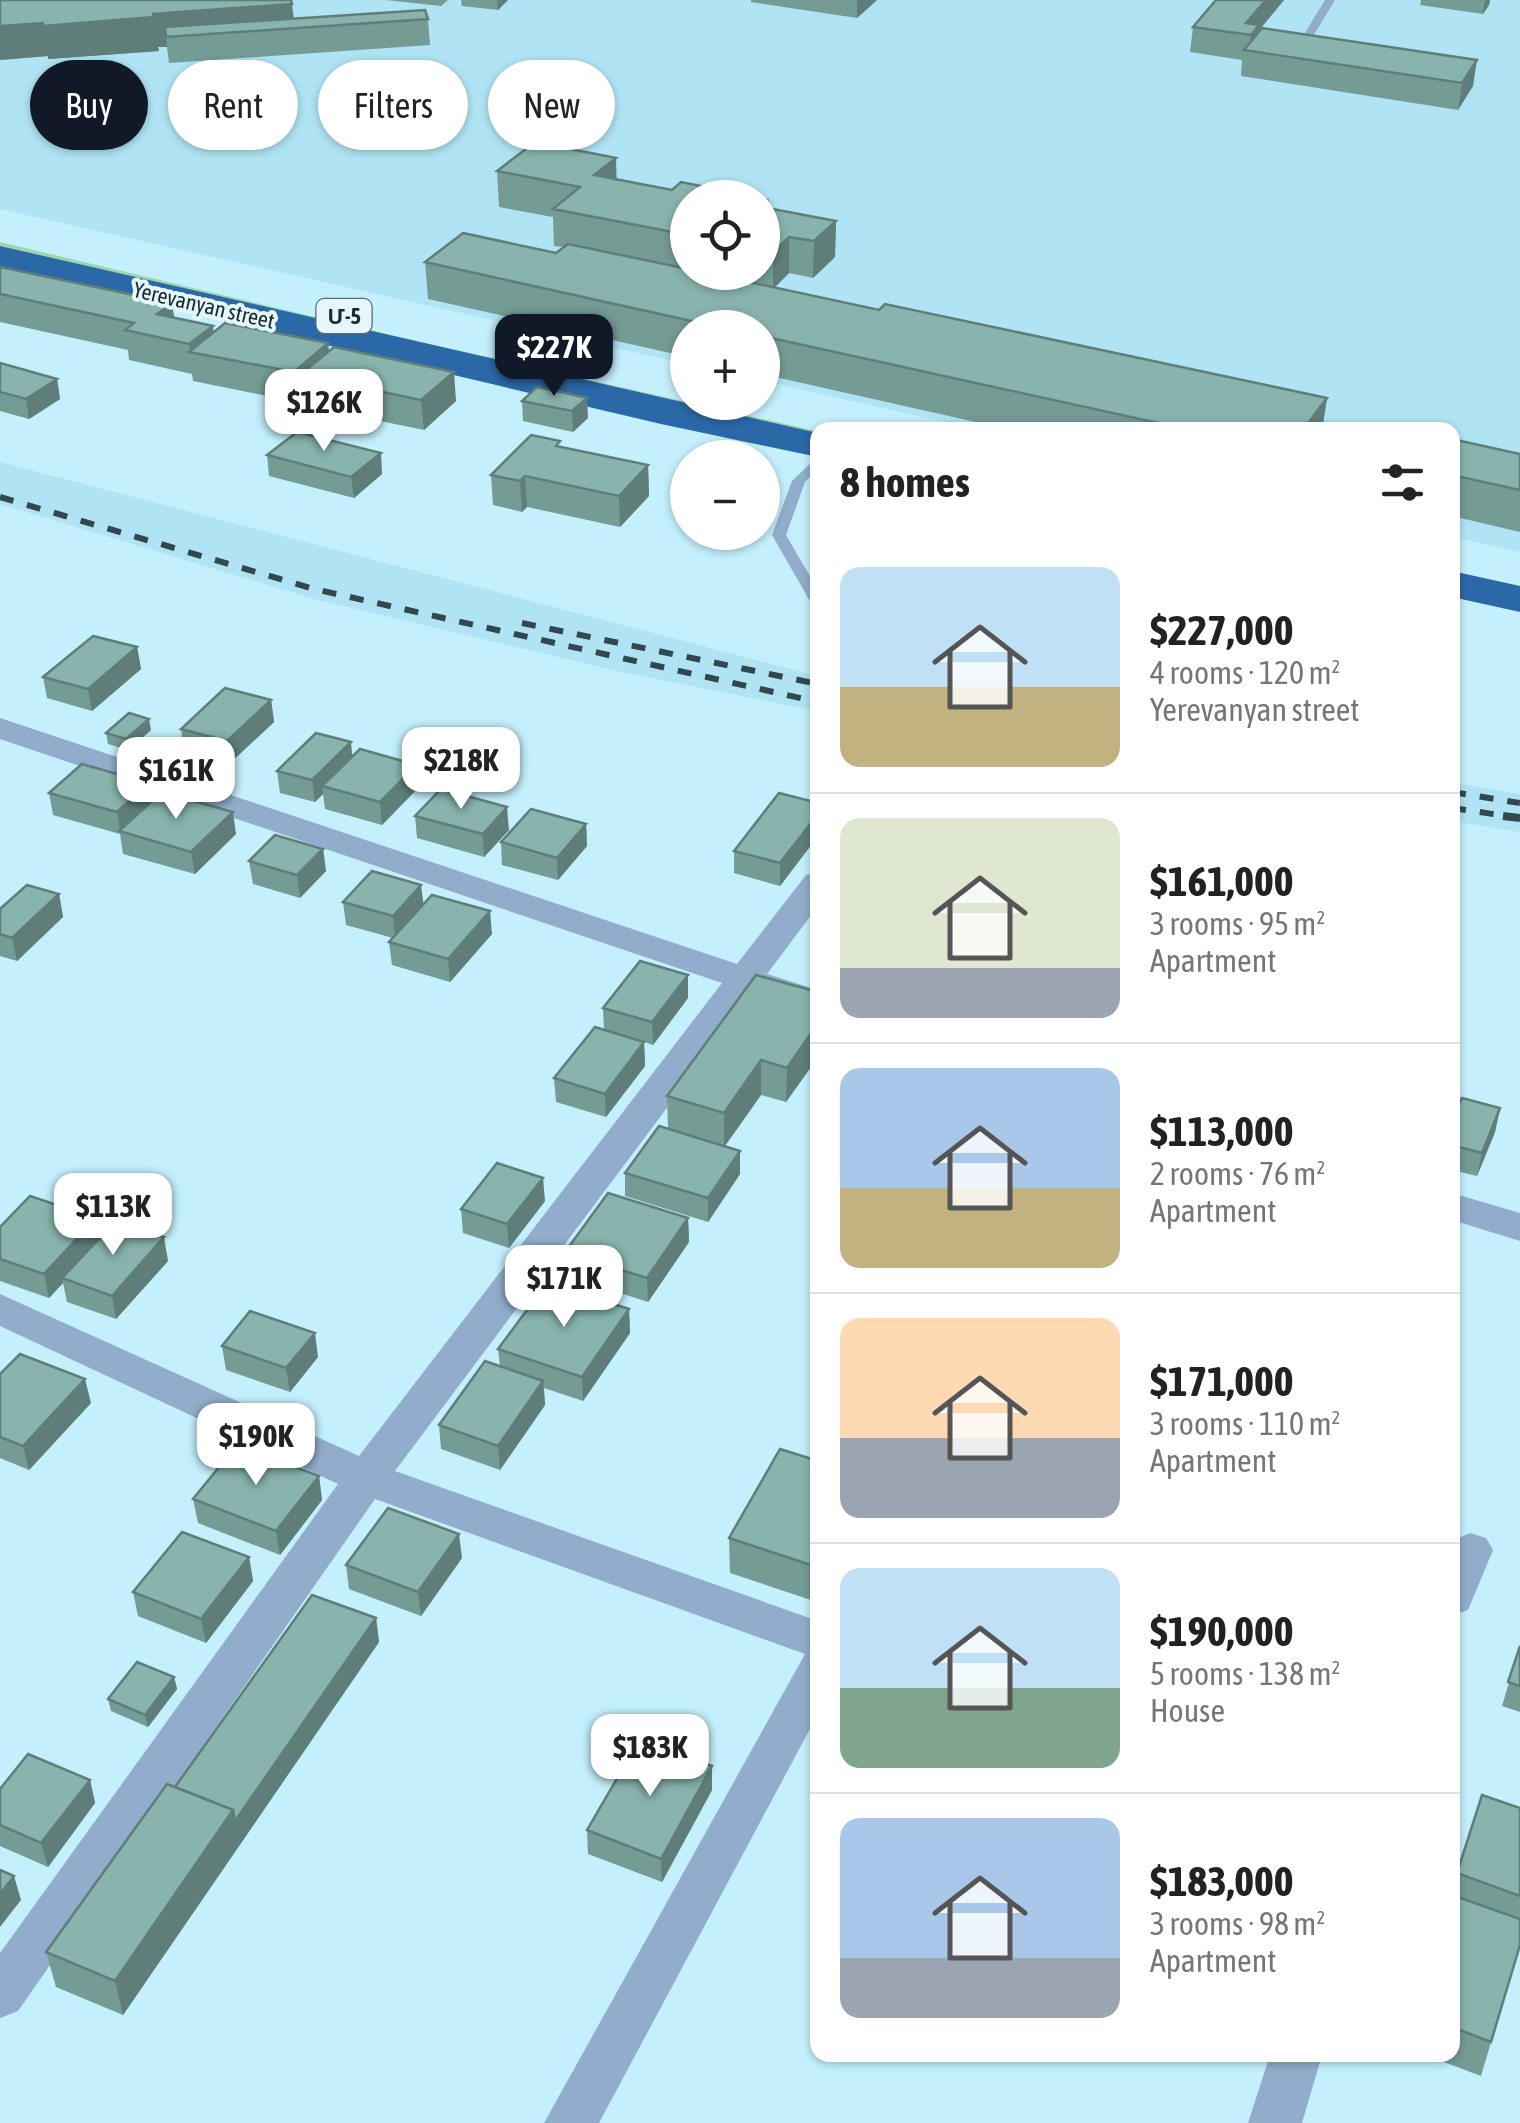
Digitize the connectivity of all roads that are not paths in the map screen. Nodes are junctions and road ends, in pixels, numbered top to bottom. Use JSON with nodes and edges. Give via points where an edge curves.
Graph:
{"nodes":[{"id":1,"x":1330,"y":0,"type":"edge"},
{"id":2,"x":1308,"y":36,"type":"edge"},
{"id":3,"x":0,"y":236,"type":"edge"},
{"id":4,"x":0,"y":257,"type":"edge"},
{"id":5,"x":670,"y":399,"type":"edge"},
{"id":6,"x":670,"y":399,"type":"edge"},
{"id":7,"x":780,"y":415,"type":"edge"},
{"id":8,"x":739,"y":420,"type":"edge"},
{"id":9,"x":812,"y":422,"type":"edge"},
{"id":10,"x":810,"y":442,"type":"edge"},
{"id":11,"x":810,"y":469,"type":"edge"},
{"id":12,"x":1460,"y":563,"type":"edge"},
{"id":13,"x":1520,"y":575,"type":"edge"},
{"id":14,"x":1460,"y":586,"type":"edge"},
{"id":15,"x":810,"y":589,"type":"edge"},
{"id":16,"x":1520,"y":599,"type":"edge"},
{"id":17,"x":3,"y":732,"type":"edge"},
{"id":18,"x":810,"y":892,"type":"edge"},
{"id":19,"x":742,"y":978,"type":"junction"},
{"id":20,"x":810,"y":1000,"type":"edge"},
{"id":21,"x":1460,"y":1208,"type":"edge"},
{"id":22,"x":1520,"y":1227,"type":"edge"},
{"id":23,"x":0,"y":1309,"type":"edge"},
{"id":24,"x":366,"y":1478,"type":"junction"},
{"id":25,"x":1470,"y":1550,"type":"dead end"},
{"id":26,"x":1460,"y":1577,"type":"edge"},
{"id":27,"x":810,"y":1637,"type":"edge"},
{"id":28,"x":810,"y":1684,"type":"edge"},
{"id":29,"x":0,"y":1995,"type":"edge"},
{"id":30,"x":1294,"y":2062,"type":"edge"},
{"id":31,"x":571,"y":2123,"type":"edge"},
{"id":32,"x":1275,"y":2123,"type":"edge"}],
"edges":[{"from":1,"to":2,"type":"lane"},
{"from":3,"to":5,"type":"highway","name":"Yerevanyan street","number":"Մ-5"},
{"from":4,"to":6,"type":"highway","name":"Yerevanyan street","number":"Մ-5"},
{"from":7,"to":9,"type":"highway"},
{"from":8,"to":10,"type":"highway","name":"Yerevanyan street","number":"Մ-5"},
{"from":11,"to":15,"type":"lane","via":[[779,535]]},
{"from":12,"to":13,"type":"highway"},
{"from":14,"to":16,"type":"highway"},
{"from":17,"to":19,"type":"street"},
{"from":18,"to":19,"type":"street"},
{"from":19,"to":20,"type":"street"},
{"from":19,"to":24,"type":"street"},
{"from":21,"to":22,"type":"street"},
{"from":23,"to":24,"type":"street"},
{"from":24,"to":27,"type":"street"},
{"from":24,"to":29,"type":"street"},
{"from":25,"to":26,"type":"street"},
{"from":28,"to":31,"type":"street"},
{"from":30,"to":32,"type":"street"}]}
